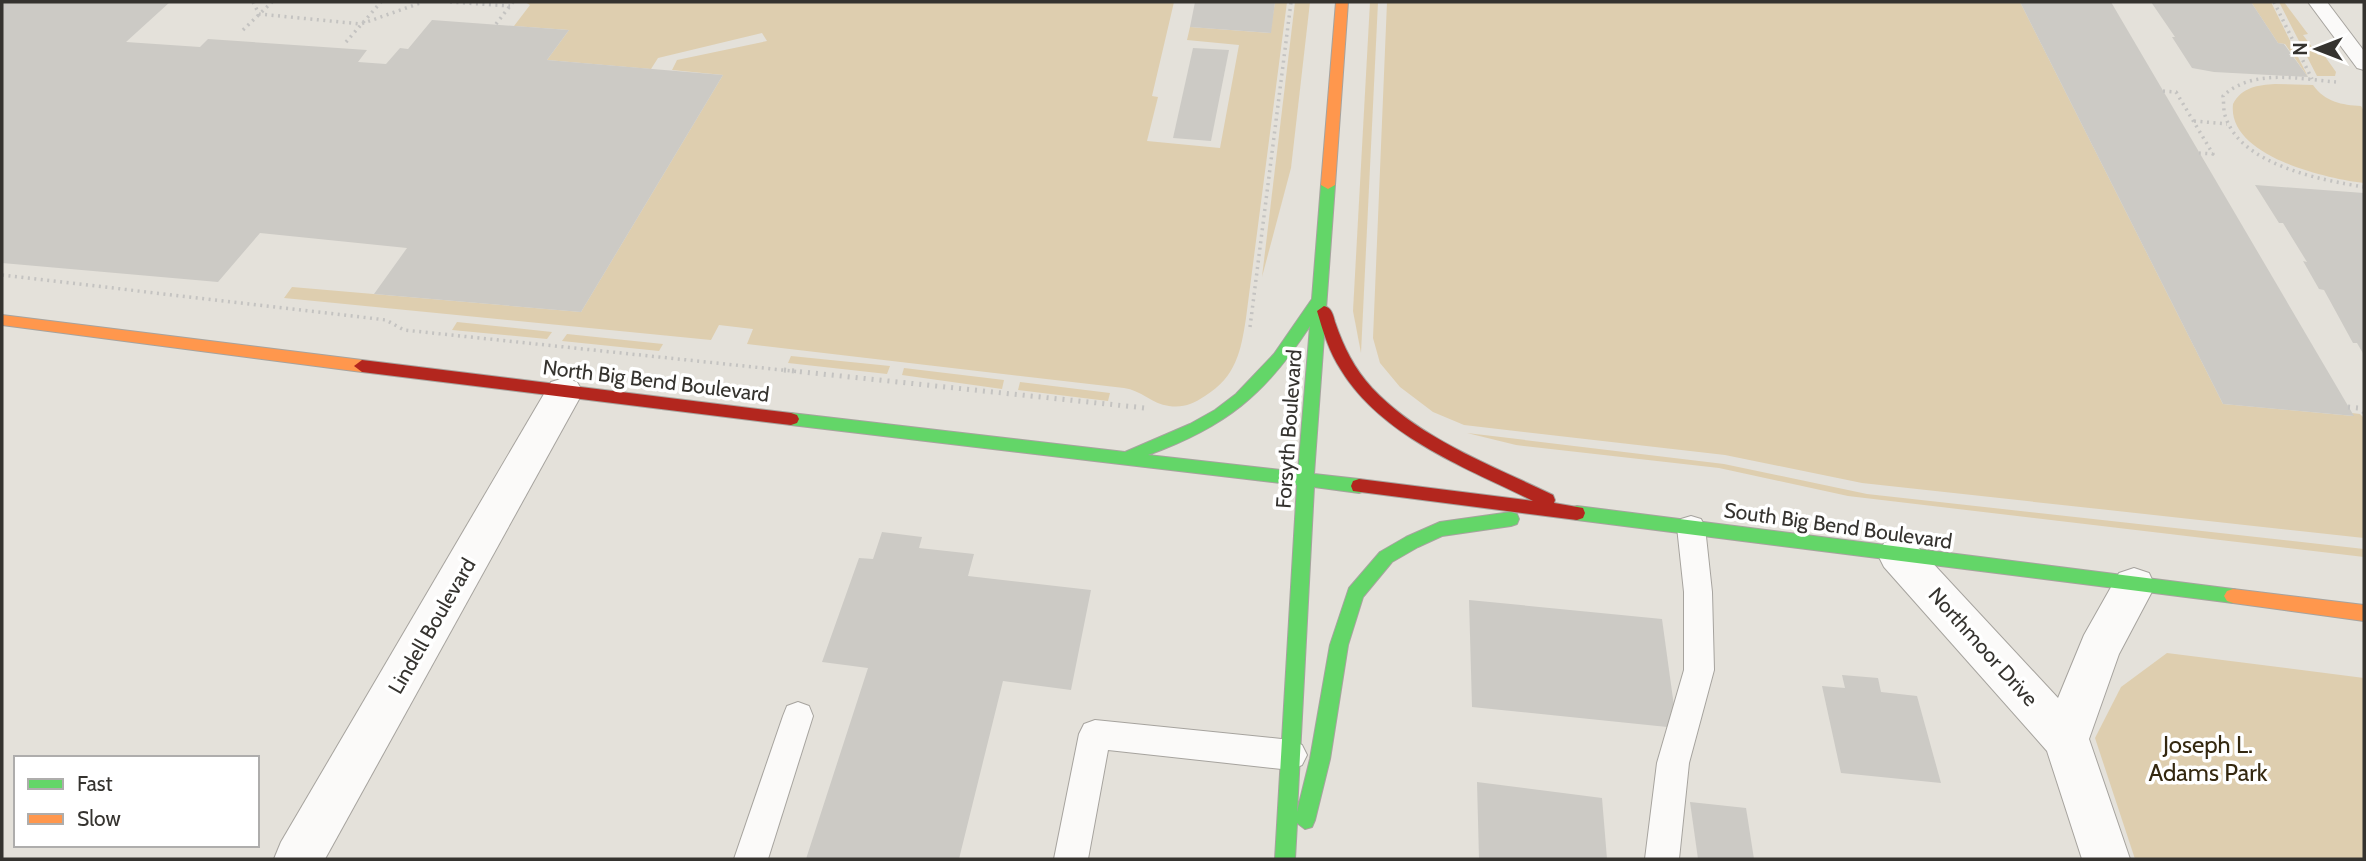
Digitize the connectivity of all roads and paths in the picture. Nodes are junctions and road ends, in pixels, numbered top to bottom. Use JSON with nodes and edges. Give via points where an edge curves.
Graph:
{"nodes":[{"id":1,"x":253,"y":2,"type":"edge"},
{"id":2,"x":272,"y":2,"type":"edge"},
{"id":3,"x":381,"y":2,"type":"edge"},
{"id":4,"x":423,"y":2,"type":"edge"},
{"id":5,"x":450,"y":2,"type":"edge"},
{"id":6,"x":1291,"y":2,"type":"edge"},
{"id":7,"x":1342,"y":2,"type":"edge"},
{"id":8,"x":2274,"y":2,"type":"edge"},
{"id":9,"x":2317,"y":2,"type":"edge"},
{"id":10,"x":512,"y":4,"type":"edge"},
{"id":11,"x":259,"y":14,"type":"junction"},
{"id":12,"x":361,"y":24,"type":"junction"},
{"id":13,"x":496,"y":24,"type":"dead end"},
{"id":14,"x":243,"y":30,"type":"dead end"},
{"id":15,"x":346,"y":42,"type":"dead end"},
{"id":16,"x":2364,"y":64,"type":"edge"},
{"id":17,"x":2313,"y":80,"type":"junction"},
{"id":18,"x":2345,"y":82,"type":"dead end"},
{"id":19,"x":2163,"y":91,"type":"dead end"},
{"id":20,"x":2194,"y":121,"type":"junction"},
{"id":21,"x":2228,"y":124,"type":"junction"},
{"id":22,"x":2199,"y":153,"type":"dead end"},
{"id":23,"x":2364,"y":187,"type":"edge"},
{"id":24,"x":2,"y":275,"type":"edge"},
{"id":25,"x":1320,"y":299,"type":"junction"},
{"id":26,"x":2,"y":320,"type":"edge"},
{"id":27,"x":1248,"y":338,"type":"dead end"},
{"id":28,"x":564,"y":392,"type":"junction"},
{"id":29,"x":2348,"y":407,"type":"dead end"},
{"id":30,"x":1153,"y":411,"type":"dead end"},
{"id":31,"x":2364,"y":412,"type":"edge"},
{"id":32,"x":1124,"y":457,"type":"junction"},
{"id":33,"x":1307,"y":480,"type":"junction"},
{"id":34,"x":1572,"y":513,"type":"junction"},
{"id":35,"x":1691,"y":527,"type":"junction"},
{"id":36,"x":1899,"y":555,"type":"junction"},
{"id":37,"x":2134,"y":586,"type":"junction"},
{"id":38,"x":2364,"y":614,"type":"edge"},
{"id":39,"x":798,"y":716,"type":"dead end"},
{"id":40,"x":2066,"y":739,"type":"junction"},
{"id":41,"x":1291,"y":755,"type":"junction"},
{"id":42,"x":298,"y":859,"type":"edge"},
{"id":43,"x":751,"y":859,"type":"edge"},
{"id":44,"x":1071,"y":859,"type":"edge"},
{"id":45,"x":1285,"y":859,"type":"edge"},
{"id":46,"x":1295,"y":859,"type":"edge"},
{"id":47,"x":1662,"y":859,"type":"edge"},
{"id":48,"x":2106,"y":859,"type":"edge"}],
"edges":[{"from":1,"to":11,"type":"path"},
{"from":2,"to":11,"type":"path"},
{"from":3,"to":12,"type":"path"},
{"from":4,"to":12,"type":"path"},
{"from":5,"to":10,"type":"path"},
{"from":6,"to":27,"type":"path"},
{"from":7,"to":25,"type":"main road","name":"Forsyth Boulevard"},
{"from":8,"to":17,"type":"path"},
{"from":9,"to":16,"type":"lane"},
{"from":10,"to":13,"type":"path"},
{"from":11,"to":12,"type":"path"},
{"from":11,"to":14,"type":"path"},
{"from":12,"to":15,"type":"path"},
{"from":17,"to":18,"type":"path"},
{"from":17,"to":21,"type":"path","via":[[2259,78],[2237,83],[2223,96]]},
{"from":19,"to":20,"type":"path","via":[[2176,92]]},
{"from":20,"to":21,"type":"path"},
{"from":20,"to":22,"type":"path","via":[[2213,154]]},
{"from":21,"to":23,"type":"path","via":[[2247,145],[2277,165],[2314,179]]},
{"from":24,"to":30,"type":"path","via":[[386,320],[404,330],[1108,406],[1134,405]]},
{"from":25,"to":32,"type":"main road","via":[[1276,362],[1222,416],[1177,439]]},
{"from":25,"to":33,"type":"main road","name":"Forsyth Boulevard"},
{"from":25,"to":34,"type":"main road","via":[[1349,371],[1376,400],[1442,446]]},
{"from":26,"to":28,"type":"main road","name":"North Big Bend Boulevard"},
{"from":28,"to":32,"type":"main road","name":"North Big Bend Boulevard"},
{"from":28,"to":42,"type":"street","name":"Lindell Boulevard"},
{"from":29,"to":31,"type":"path"},
{"from":32,"to":33,"type":"main road","name":"North Big Bend Boulevard"},
{"from":33,"to":34,"type":"main road","name":"South Big Bend Boulevard"},
{"from":33,"to":41,"type":"main road","name":"Forsyth Boulevard"},
{"from":34,"to":35,"type":"main road","name":"South Big Bend Boulevard"},
{"from":34,"to":46,"type":"main road","via":[[1440,530],[1386,557],[1355,593],[1339,645],[1320,759]]},
{"from":35,"to":36,"type":"main road","name":"South Big Bend Boulevard"},
{"from":35,"to":47,"type":"lane","via":[[1699,670],[1673,763]]},
{"from":36,"to":37,"type":"main road","name":"South Big Bend Boulevard"},
{"from":36,"to":40,"type":"street","name":"Northmoor Drive"},
{"from":37,"to":38,"type":"main road","name":"South Big Bend Boulevard"},
{"from":37,"to":40,"type":"street","via":[[2099,649]]},
{"from":39,"to":43,"type":"lane"},
{"from":40,"to":48,"type":"street","name":"Northmoor Drive"},
{"from":41,"to":44,"type":"lane","via":[[1095,734]]},
{"from":41,"to":45,"type":"main road","name":"Forsyth Boulevard"}]}
